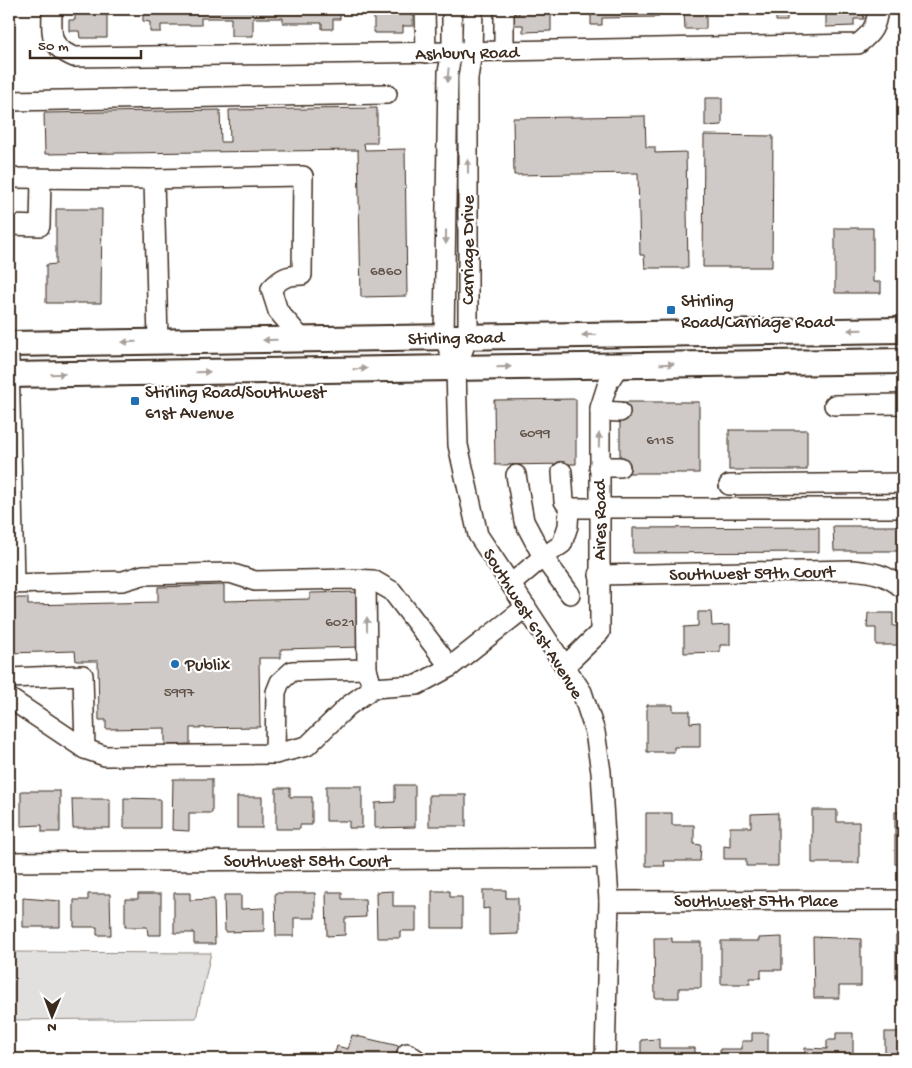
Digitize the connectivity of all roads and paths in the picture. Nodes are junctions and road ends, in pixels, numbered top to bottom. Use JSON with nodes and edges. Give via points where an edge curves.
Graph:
{"nodes":[{"id":1,"x":52,"y":9,"type":"edge"},
{"id":2,"x":425,"y":9,"type":"edge"},
{"id":3,"x":452,"y":9,"type":"edge"},
{"id":4,"x":473,"y":9,"type":"edge"},
{"id":5,"x":504,"y":9,"type":"edge"},
{"id":6,"x":878,"y":9,"type":"edge"},
{"id":7,"x":504,"y":51,"type":"junction"},
{"id":8,"x":452,"y":52,"type":"junction"},
{"id":9,"x":472,"y":52,"type":"junction"},
{"id":10,"x":426,"y":53,"type":"junction"},
{"id":11,"x":387,"y":94,"type":"dead end"},
{"id":12,"x":9,"y":101,"type":"edge"},
{"id":13,"x":9,"y":178,"type":"edge"},
{"id":14,"x":41,"y":179,"type":"junction"},
{"id":15,"x":154,"y":179,"type":"junction"},
{"id":16,"x":9,"y":225,"type":"edge"},
{"id":17,"x":446,"y":272,"type":"junction"},
{"id":18,"x":467,"y":273,"type":"junction"},
{"id":19,"x":903,"y":330,"type":"edge"},
{"id":20,"x":444,"y":337,"type":"junction"},
{"id":21,"x":468,"y":337,"type":"junction"},
{"id":22,"x":302,"y":339,"type":"junction"},
{"id":23,"x":158,"y":342,"type":"junction"},
{"id":24,"x":9,"y":344,"type":"edge"},
{"id":25,"x":9,"y":358,"type":"edge"},
{"id":26,"x":903,"y":361,"type":"edge"},
{"id":27,"x":620,"y":364,"type":"junction"},
{"id":28,"x":456,"y":368,"type":"junction"},
{"id":29,"x":9,"y":375,"type":"edge"},
{"id":30,"x":903,"y":404,"type":"edge"},
{"id":31,"x":834,"y":405,"type":"dead end"},
{"id":32,"x":600,"y":411,"type":"junction"},
{"id":33,"x":620,"y":412,"type":"dead end"},
{"id":34,"x":599,"y":467,"type":"junction"},
{"id":35,"x":620,"y":467,"type":"dead end"},
{"id":36,"x":562,"y":472,"type":"dead end"},
{"id":37,"x":516,"y":475,"type":"dead end"},
{"id":38,"x":903,"y":483,"type":"edge"},
{"id":39,"x":729,"y":485,"type":"dead end"},
{"id":40,"x":598,"y":507,"type":"junction"},
{"id":41,"x":569,"y":508,"type":"junction"},
{"id":42,"x":903,"y":508,"type":"edge"},
{"id":43,"x":11,"y":527,"type":"edge"},
{"id":44,"x":543,"y":557,"type":"junction"},
{"id":45,"x":599,"y":576,"type":"junction"},
{"id":46,"x":366,"y":580,"type":"junction"},
{"id":47,"x":12,"y":584,"type":"edge"},
{"id":48,"x":511,"y":584,"type":"junction"},
{"id":49,"x":901,"y":587,"type":"dead end"},
{"id":50,"x":570,"y":594,"type":"dead end"},
{"id":51,"x":526,"y":607,"type":"junction"},
{"id":52,"x":566,"y":665,"type":"junction"},
{"id":53,"x":450,"y":667,"type":"junction"},
{"id":54,"x":367,"y":669,"type":"junction"},
{"id":55,"x":9,"y":678,"type":"edge"},
{"id":56,"x":373,"y":688,"type":"junction"},
{"id":57,"x":9,"y":698,"type":"edge"},
{"id":58,"x":85,"y":749,"type":"junction"},
{"id":59,"x":275,"y":754,"type":"junction"},
{"id":60,"x":606,"y":858,"type":"junction"},
{"id":61,"x":9,"y":862,"type":"edge"},
{"id":62,"x":609,"y":900,"type":"junction"},
{"id":63,"x":903,"y":900,"type":"edge"},
{"id":64,"x":605,"y":1059,"type":"edge"}],
"edges":[{"from":1,"to":10,"type":"street","name":"Ashbury Road","via":[[52,39],[60,51],[74,57]]},
{"from":2,"to":10,"type":"street"},
{"from":3,"to":8,"type":"street","name":"Carriage Drive"},
{"from":4,"to":9,"type":"street","name":"Carriage Drive"},
{"from":5,"to":7,"type":"street"},
{"from":6,"to":7,"type":"street","name":"Ashbury Road","via":[[872,33],[858,44]]},
{"from":7,"to":9,"type":"street","name":"Ashbury Road"},
{"from":8,"to":9,"type":"street","name":"Ashbury Road"},
{"from":8,"to":10,"type":"street","name":"Ashbury Road"},
{"from":8,"to":17,"type":"street","name":"Carriage Drive","one_way":true,"via":[[448,72]]},
{"from":18,"to":9,"type":"street","name":"Carriage Drive","one_way":true,"via":[[468,78]]},
{"from":11,"to":12,"type":"street"},
{"from":13,"to":14,"type":"street"},
{"from":14,"to":15,"type":"street"},
{"from":14,"to":16,"type":"street","via":[[40,226]]},
{"from":15,"to":22,"type":"street","via":[[303,176],[302,275],[280,279],[271,289],[278,311]]},
{"from":15,"to":23,"type":"street"},
{"from":17,"to":18,"type":"street"},
{"from":17,"to":20,"type":"street","name":"Carriage Drive"},
{"from":18,"to":21,"type":"street","name":"Carriage Drive"},
{"from":19,"to":21,"type":"main road","name":"Stirling Road","one_way":true},
{"from":20,"to":21,"type":"main road","name":"Stirling Road"},
{"from":20,"to":22,"type":"main road","name":"Stirling Road"},
{"from":20,"to":28,"type":"street","name":"Carriage Drive"},
{"from":21,"to":28,"type":"street","name":"Carriage Drive"},
{"from":22,"to":23,"type":"main road","name":"Stirling Road","one_way":true},
{"from":23,"to":24,"type":"main road","name":"Stirling Road","one_way":true},
{"from":25,"to":29,"type":"street"},
{"from":27,"to":26,"type":"main road","name":"Stirling Road","one_way":true},
{"from":28,"to":27,"type":"main road","name":"Stirling Road","one_way":true},
{"from":27,"to":32,"type":"street","name":"Aires Road","via":[[608,384]]},
{"from":29,"to":28,"type":"main road","name":"Stirling Road","one_way":true},
{"from":28,"to":48,"type":"street","name":"Southwest 61st Avenue","via":[[458,445],[478,534]]},
{"from":29,"to":43,"type":"street"},
{"from":30,"to":31,"type":"street"},
{"from":32,"to":33,"type":"street"},
{"from":34,"to":32,"type":"street","name":"Aires Road","one_way":true},
{"from":34,"to":35,"type":"street"},
{"from":34,"to":40,"type":"street","name":"Aires Road"},
{"from":36,"to":41,"type":"street","via":[[564,501]]},
{"from":37,"to":44,"type":"street","via":[[524,521]]},
{"from":38,"to":39,"type":"street"},
{"from":40,"to":41,"type":"street"},
{"from":40,"to":42,"type":"street"},
{"from":40,"to":45,"type":"street","name":"Aires Road"},
{"from":41,"to":44,"type":"street","via":[[562,544]]},
{"from":43,"to":47,"type":"street"},
{"from":44,"to":48,"type":"street"},
{"from":44,"to":50,"type":"street"},
{"from":45,"to":49,"type":"street","name":"Southwest 59th Court","via":[[852,570],[876,572]]},
{"from":45,"to":52,"type":"street","name":"Aires Road","via":[[600,632]]},
{"from":46,"to":47,"type":"street","via":[[255,581],[230,574],[215,574],[143,575],[123,581]]},
{"from":46,"to":53,"type":"street","via":[[374,580],[392,591]]},
{"from":54,"to":46,"type":"street","one_way":true},
{"from":48,"to":51,"type":"street","name":"Southwest 61st Avenue"},
{"from":51,"to":52,"type":"street","name":"Southwest 61st Avenue"},
{"from":51,"to":53,"type":"street"},
{"from":52,"to":60,"type":"street","name":"Southwest 61st Avenue","via":[[582,692],[595,732]]},
{"from":53,"to":56,"type":"street","via":[[417,685]]},
{"from":54,"to":56,"type":"street"},
{"from":54,"to":59,"type":"street","via":[[292,671],[280,682],[276,692]]},
{"from":55,"to":58,"type":"street","via":[[83,675]]},
{"from":56,"to":59,"type":"street","via":[[348,706],[307,746]]},
{"from":57,"to":58,"type":"street"},
{"from":58,"to":59,"type":"street","via":[[105,756]]},
{"from":60,"to":61,"type":"street","name":"Southwest 58th Court"},
{"from":60,"to":62,"type":"street","name":"Southwest 61st Avenue"},
{"from":62,"to":63,"type":"street","name":"Southwest 57th Place"},
{"from":62,"to":64,"type":"street","name":"Southwest 61st Avenue"}]}
